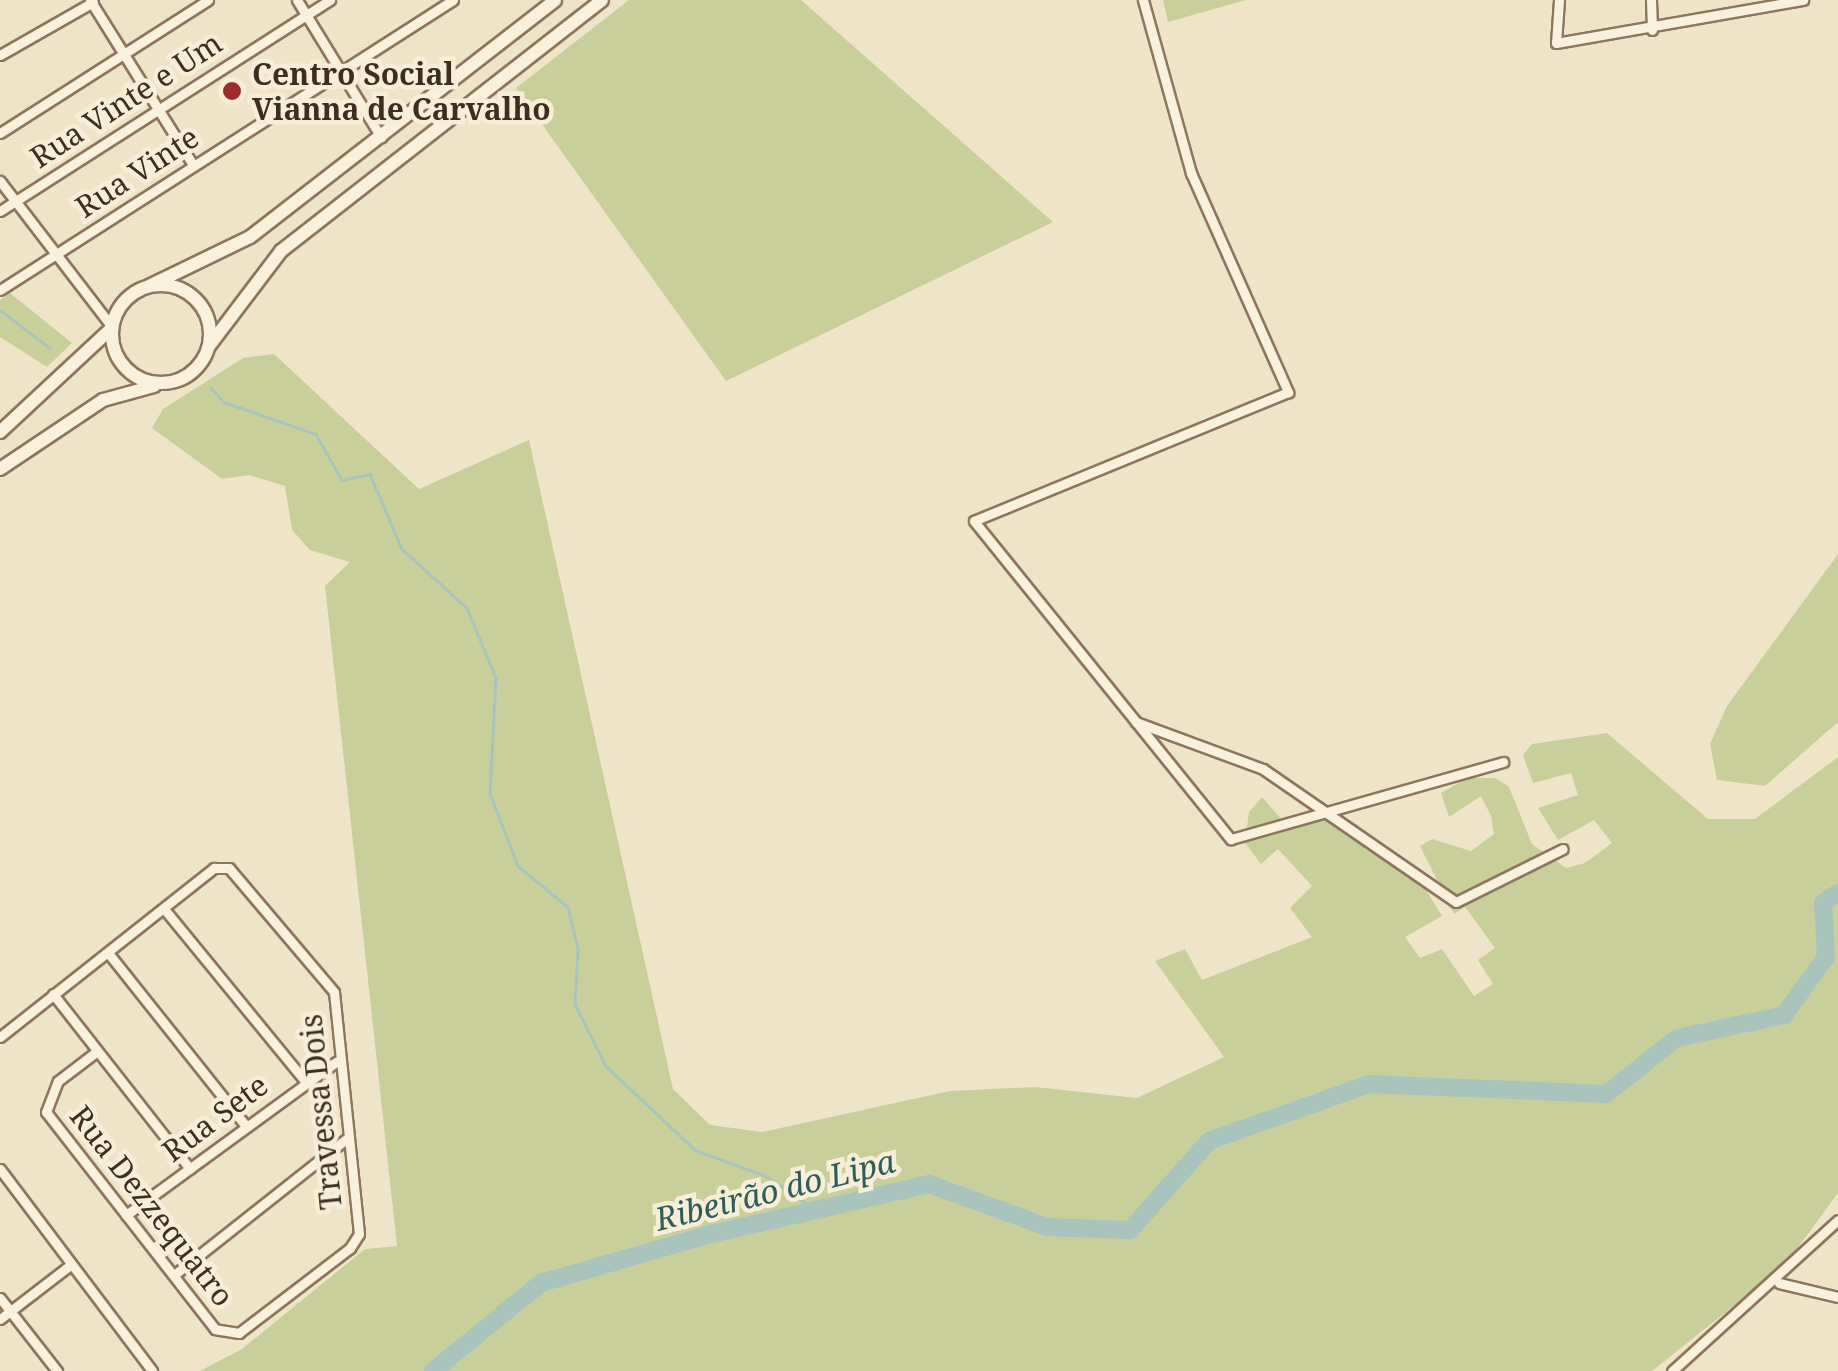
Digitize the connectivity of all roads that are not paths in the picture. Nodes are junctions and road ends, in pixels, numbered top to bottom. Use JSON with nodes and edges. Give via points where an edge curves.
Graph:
{"nodes":[{"id":1,"x":208,"y":0,"type":"edge"},
{"id":2,"x":298,"y":0,"type":"edge"},
{"id":3,"x":330,"y":0,"type":"edge"},
{"id":4,"x":453,"y":0,"type":"edge"},
{"id":5,"x":556,"y":0,"type":"edge"},
{"id":6,"x":602,"y":0,"type":"edge"},
{"id":7,"x":1143,"y":0,"type":"edge"},
{"id":8,"x":1558,"y":0,"type":"edge"},
{"id":9,"x":1651,"y":0,"type":"edge"},
{"id":10,"x":92,"y":1,"type":"edge"},
{"id":11,"x":1798,"y":1,"type":"edge"},
{"id":12,"x":306,"y":14,"type":"junction"},
{"id":13,"x":1652,"y":30,"type":"junction"},
{"id":14,"x":124,"y":53,"type":"junction"},
{"id":15,"x":0,"y":55,"type":"edge"},
{"id":16,"x":342,"y":72,"type":"junction"},
{"id":17,"x":160,"y":108,"type":"junction"},
{"id":18,"x":0,"y":133,"type":"edge"},
{"id":19,"x":381,"y":137,"type":"junction"},
{"id":20,"x":192,"y":165,"type":"junction"},
{"id":21,"x":0,"y":182,"type":"edge"},
{"id":22,"x":14,"y":202,"type":"junction"},
{"id":23,"x":0,"y":210,"type":"edge"},
{"id":24,"x":53,"y":256,"type":"junction"},
{"id":25,"x":149,"y":286,"type":"junction"},
{"id":26,"x":0,"y":290,"type":"edge"},
{"id":27,"x":112,"y":327,"type":"junction"},
{"id":28,"x":209,"y":346,"type":"junction"},
{"id":29,"x":164,"y":384,"type":"junction"},
{"id":30,"x":0,"y":432,"type":"edge"},
{"id":31,"x":0,"y":469,"type":"edge"},
{"id":32,"x":1128,"y":718,"type":"junction"},
{"id":33,"x":1503,"y":762,"type":"dead end"},
{"id":34,"x":1332,"y":810,"type":"junction"},
{"id":35,"x":1563,"y":849,"type":"dead end"},
{"id":36,"x":165,"y":910,"type":"junction"},
{"id":37,"x":109,"y":954,"type":"junction"},
{"id":38,"x":53,"y":994,"type":"junction"},
{"id":39,"x":0,"y":1037,"type":"edge"},
{"id":40,"x":96,"y":1052,"type":"junction"},
{"id":41,"x":336,"y":1062,"type":"junction"},
{"id":42,"x":305,"y":1081,"type":"junction"},
{"id":43,"x":246,"y":1126,"type":"junction"},
{"id":44,"x":346,"y":1139,"type":"junction"},
{"id":45,"x":0,"y":1169,"type":"edge"},
{"id":46,"x":190,"y":1169,"type":"junction"},
{"id":47,"x":126,"y":1215,"type":"junction"},
{"id":48,"x":1838,"y":1220,"type":"edge"},
{"id":49,"x":69,"y":1266,"type":"junction"},
{"id":50,"x":174,"y":1275,"type":"junction"},
{"id":51,"x":1779,"y":1283,"type":"junction"},
{"id":52,"x":1838,"y":1297,"type":"edge"},
{"id":53,"x":0,"y":1298,"type":"edge"},
{"id":54,"x":10,"y":1312,"type":"junction"},
{"id":55,"x":0,"y":1319,"type":"edge"},
{"id":56,"x":239,"y":1333,"type":"joint"},
{"id":57,"x":57,"y":1371,"type":"edge"},
{"id":58,"x":152,"y":1371,"type":"edge"},
{"id":59,"x":1672,"y":1371,"type":"edge"}],
"edges":[{"from":1,"to":14,"type":"street"},
{"from":2,"to":12,"type":"street"},
{"from":3,"to":12,"type":"street","name":"Rua Vinte e Um"},
{"from":4,"to":16,"type":"street","name":"Rua Vinte"},
{"from":5,"to":19,"type":"main road"},
{"from":6,"to":28,"type":"main road","via":[[281,250]]},
{"from":7,"to":32,"type":"street","via":[[1191,173],[1288,392],[974,522]]},
{"from":8,"to":13,"type":"street","via":[[1556,42]]},
{"from":9,"to":13,"type":"street"},
{"from":10,"to":14,"type":"street"},
{"from":10,"to":15,"type":"street"},
{"from":11,"to":13,"type":"street"},
{"from":12,"to":16,"type":"street"},
{"from":12,"to":17,"type":"street","name":"Rua Vinte e Um"},
{"from":14,"to":17,"type":"street"},
{"from":14,"to":18,"type":"street"},
{"from":16,"to":19,"type":"street"},
{"from":16,"to":20,"type":"street","name":"Rua Vinte"},
{"from":17,"to":20,"type":"street"},
{"from":17,"to":22,"type":"street","name":"Rua Vinte e Um"},
{"from":19,"to":25,"type":"main road","via":[[227,254]]},
{"from":20,"to":24,"type":"street","name":"Rua Vinte"},
{"from":21,"to":22,"type":"street"},
{"from":22,"to":23,"type":"street","name":"Rua Vinte e Um"},
{"from":22,"to":24,"type":"street"},
{"from":24,"to":26,"type":"street","name":"Rua Vinte"},
{"from":24,"to":27,"type":"street"},
{"from":25,"to":27,"type":"main road","via":[[119,309]]},
{"from":25,"to":28,"type":"main road","via":[[194,298]]},
{"from":27,"to":29,"type":"main road","via":[[124,366]]},
{"from":27,"to":30,"type":"main road","via":[[59,386]]},
{"from":28,"to":29,"type":"main road","via":[[193,372]]},
{"from":29,"to":31,"type":"main road","via":[[102,400]]},
{"from":32,"to":34,"type":"street","via":[[1263,769]]},
{"from":32,"to":34,"type":"street","via":[[1231,839]]},
{"from":33,"to":34,"type":"street"},
{"from":34,"to":35,"type":"street","via":[[1456,902]]},
{"from":36,"to":37,"type":"street"},
{"from":36,"to":41,"type":"street","name":"Travessa Dois","via":[[214,868],[229,868],[334,992]]},
{"from":36,"to":42,"type":"street"},
{"from":37,"to":38,"type":"street"},
{"from":37,"to":43,"type":"street"},
{"from":38,"to":39,"type":"street"},
{"from":38,"to":40,"type":"street"},
{"from":40,"to":46,"type":"street"},
{"from":40,"to":47,"type":"street","name":"Rua Dezzequatro","via":[[58,1081],[46,1112]]},
{"from":41,"to":42,"type":"street","name":"Rua Sete"},
{"from":41,"to":44,"type":"street","name":"Travessa Dois"},
{"from":42,"to":43,"type":"street","name":"Rua Sete"},
{"from":43,"to":46,"type":"street","name":"Rua Sete"},
{"from":44,"to":50,"type":"street"},
{"from":44,"to":56,"type":"street","name":"Travessa Dois","via":[[359,1234]]},
{"from":45,"to":49,"type":"street"},
{"from":46,"to":47,"type":"street","name":"Rua Sete"},
{"from":47,"to":50,"type":"street","name":"Rua Dezzequatro"},
{"from":48,"to":51,"type":"street"},
{"from":49,"to":54,"type":"street"},
{"from":49,"to":58,"type":"street"},
{"from":50,"to":56,"type":"street","name":"Rua Dezzequatro","via":[[215,1329]]},
{"from":51,"to":52,"type":"street"},
{"from":51,"to":59,"type":"street"},
{"from":53,"to":54,"type":"street"},
{"from":54,"to":55,"type":"street"},
{"from":54,"to":57,"type":"street"}]}
